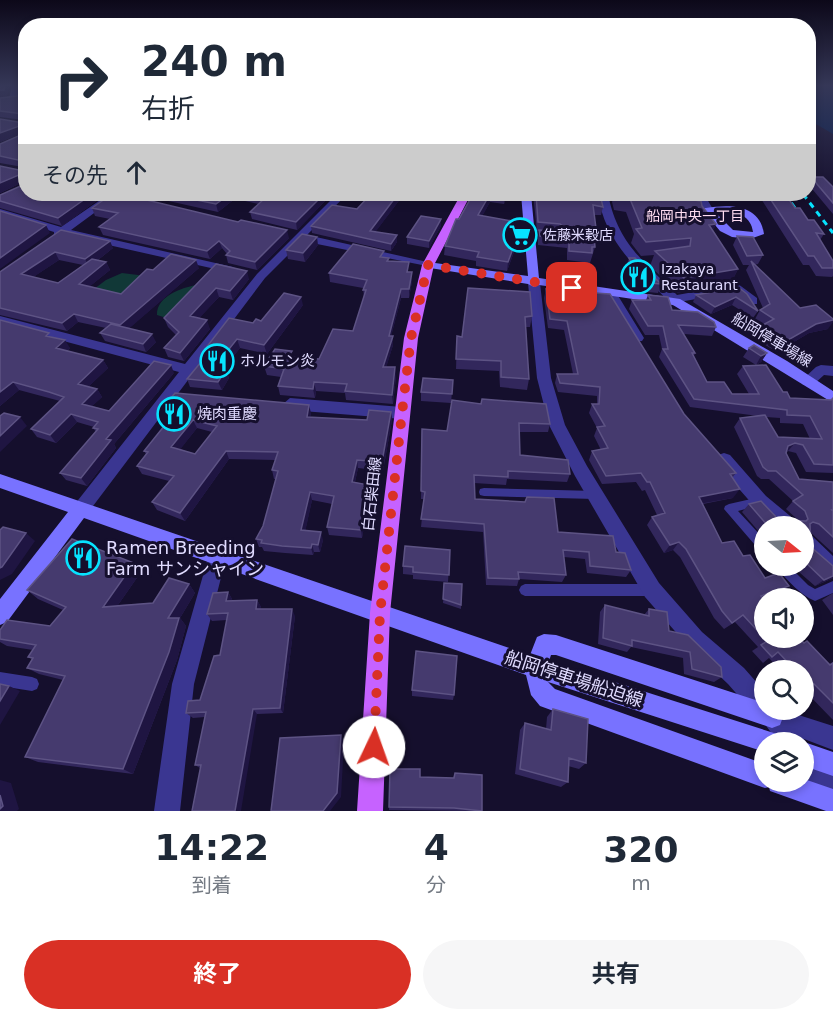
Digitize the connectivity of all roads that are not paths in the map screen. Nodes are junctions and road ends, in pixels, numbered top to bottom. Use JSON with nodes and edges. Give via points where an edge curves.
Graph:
{"nodes":[{"id":1,"x":110,"y":201,"type":"edge"},
{"id":2,"x":333,"y":201,"type":"edge"},
{"id":3,"x":462,"y":201,"type":"edge"},
{"id":4,"x":527,"y":201,"type":"edge"},
{"id":5,"x":601,"y":201,"type":"edge"},
{"id":6,"x":703,"y":201,"type":"edge"},
{"id":7,"x":676,"y":206,"type":"edge"},
{"id":8,"x":0,"y":212,"type":"edge"},
{"id":9,"x":62,"y":231,"type":"junction"},
{"id":10,"x":292,"y":235,"type":"junction"},
{"id":11,"x":45,"y":244,"type":"edge"},
{"id":12,"x":658,"y":259,"type":"edge"},
{"id":13,"x":635,"y":262,"type":"junction"},
{"id":14,"x":428,"y":265,"type":"junction"},
{"id":15,"x":261,"y":276,"type":"junction"},
{"id":16,"x":534,"y":283,"type":"junction"},
{"id":17,"x":611,"y":294,"type":"junction"},
{"id":18,"x":753,"y":301,"type":"edge"},
{"id":19,"x":676,"y":302,"type":"junction"},
{"id":20,"x":0,"y":320,"type":"edge"},
{"id":21,"x":644,"y":351,"type":"edge"},
{"id":22,"x":189,"y":370,"type":"junction"},
{"id":23,"x":833,"y":370,"type":"edge"},
{"id":24,"x":808,"y":381,"type":"junction"},
{"id":25,"x":171,"y":393,"type":"junction"},
{"id":26,"x":195,"y":395,"type":"edge"},
{"id":27,"x":833,"y":398,"type":"edge"},
{"id":28,"x":278,"y":403,"type":"edge"},
{"id":29,"x":402,"y":413,"type":"junction"},
{"id":30,"x":716,"y":451,"type":"edge"},
{"id":31,"x":0,"y":481,"type":"edge"},
{"id":32,"x":484,"y":492,"type":"dead end"},
{"id":33,"x":595,"y":495,"type":"junction"},
{"id":34,"x":760,"y":501,"type":"junction"},
{"id":35,"x":81,"y":509,"type":"junction"},
{"id":36,"x":777,"y":516,"type":"edge"},
{"id":37,"x":754,"y":536,"type":"edge"},
{"id":38,"x":814,"y":550,"type":"edge"},
{"id":39,"x":218,"y":558,"type":"junction"},
{"id":40,"x":833,"y":569,"type":"edge"},
{"id":41,"x":792,"y":576,"type":"edge"},
{"id":42,"x":833,"y":587,"type":"edge"},
{"id":43,"x":525,"y":590,"type":"dead end"},
{"id":44,"x":652,"y":590,"type":"junction"},
{"id":45,"x":380,"y":614,"type":"junction"},
{"id":46,"x":0,"y":615,"type":"edge"},
{"id":47,"x":537,"y":668,"type":"junction"},
{"id":48,"x":0,"y":679,"type":"edge"},
{"id":49,"x":32,"y":684,"type":"dead end"},
{"id":50,"x":754,"y":697,"type":"edge"},
{"id":51,"x":754,"y":708,"type":"edge"},
{"id":52,"x":774,"y":720,"type":"edge"},
{"id":53,"x":787,"y":720,"type":"edge"},
{"id":54,"x":784,"y":732,"type":"edge"},
{"id":55,"x":754,"y":737,"type":"edge"},
{"id":56,"x":833,"y":738,"type":"edge"},
{"id":57,"x":814,"y":759,"type":"edge"},
{"id":58,"x":833,"y":764,"type":"edge"},
{"id":59,"x":814,"y":768,"type":"edge"},
{"id":60,"x":754,"y":772,"type":"edge"},
{"id":61,"x":807,"y":792,"type":"edge"},
{"id":62,"x":833,"y":792,"type":"edge"},
{"id":63,"x":833,"y":801,"type":"edge"},
{"id":64,"x":167,"y":811,"type":"edge"},
{"id":65,"x":370,"y":811,"type":"edge"}],
"edges":[{"from":1,"to":9,"type":"street"},
{"from":2,"to":10,"type":"street"},
{"from":3,"to":14,"type":"main road","name":"白石柴田線"},
{"from":4,"to":16,"type":"street","via":[[534,235]]},
{"from":5,"to":13,"type":"street","via":[[617,236]]},
{"from":6,"to":7,"type":"street","via":[[709,211]]},
{"from":8,"to":9,"type":"street"},
{"from":9,"to":11,"type":"street"},
{"from":9,"to":15,"type":"street"},
{"from":10,"to":14,"type":"street"},
{"from":10,"to":15,"type":"street"},
{"from":12,"to":13,"type":"street"},
{"from":13,"to":19,"type":"street"},
{"from":14,"to":16,"type":"street","name":"船岡停車場線"},
{"from":14,"to":29,"type":"main road","name":"白石柴田線","via":[[411,338]]},
{"from":15,"to":22,"type":"street"},
{"from":16,"to":17,"type":"street","name":"船岡停車場線"},
{"from":16,"to":33,"type":"street","via":[[544,378],[555,415]]},
{"from":17,"to":19,"type":"street","name":"船岡停車場線"},
{"from":17,"to":21,"type":"street"},
{"from":18,"to":19,"type":"street","via":[[738,288]]},
{"from":19,"to":24,"type":"street","name":"船岡停車場線"},
{"from":20,"to":22,"type":"street"},
{"from":22,"to":25,"type":"street"},
{"from":23,"to":24,"type":"street","via":[[821,370]]},
{"from":24,"to":27,"type":"street","name":"船岡停車場線"},
{"from":25,"to":26,"type":"street"},
{"from":25,"to":35,"type":"street"},
{"from":28,"to":29,"type":"street"},
{"from":29,"to":45,"type":"main road","name":"白石柴田線"},
{"from":30,"to":34,"type":"street"},
{"from":31,"to":35,"type":"street","name":"船岡停車場船迫線"},
{"from":32,"to":33,"type":"lane"},
{"from":33,"to":44,"type":"street"},
{"from":34,"to":36,"type":"street"},
{"from":34,"to":37,"type":"lane","via":[[729,509]]},
{"from":35,"to":39,"type":"street","name":"船岡停車場船迫線"},
{"from":35,"to":46,"type":"street"},
{"from":38,"to":40,"type":"street"},
{"from":39,"to":45,"type":"street","name":"船岡停車場船迫線"},
{"from":39,"to":64,"type":"street","via":[[183,684]]},
{"from":41,"to":42,"type":"lane","via":[[815,595]]},
{"from":43,"to":44,"type":"lane"},
{"from":44,"to":50,"type":"street"},
{"from":45,"to":47,"type":"street","name":"船岡停車場船迫線"},
{"from":45,"to":65,"type":"main road","name":"白石柴田線"},
{"from":47,"to":51,"type":"street","via":[[542,647],[550,644]]},
{"from":47,"to":55,"type":"street","name":"船岡停車場船迫線"},
{"from":47,"to":60,"type":"street","via":[[539,692],[548,698]]},
{"from":48,"to":49,"type":"lane"},
{"from":52,"to":54,"type":"street"},
{"from":53,"to":56,"type":"street"},
{"from":57,"to":58,"type":"street"},
{"from":59,"to":62,"type":"street"},
{"from":61,"to":63,"type":"street"}]}
